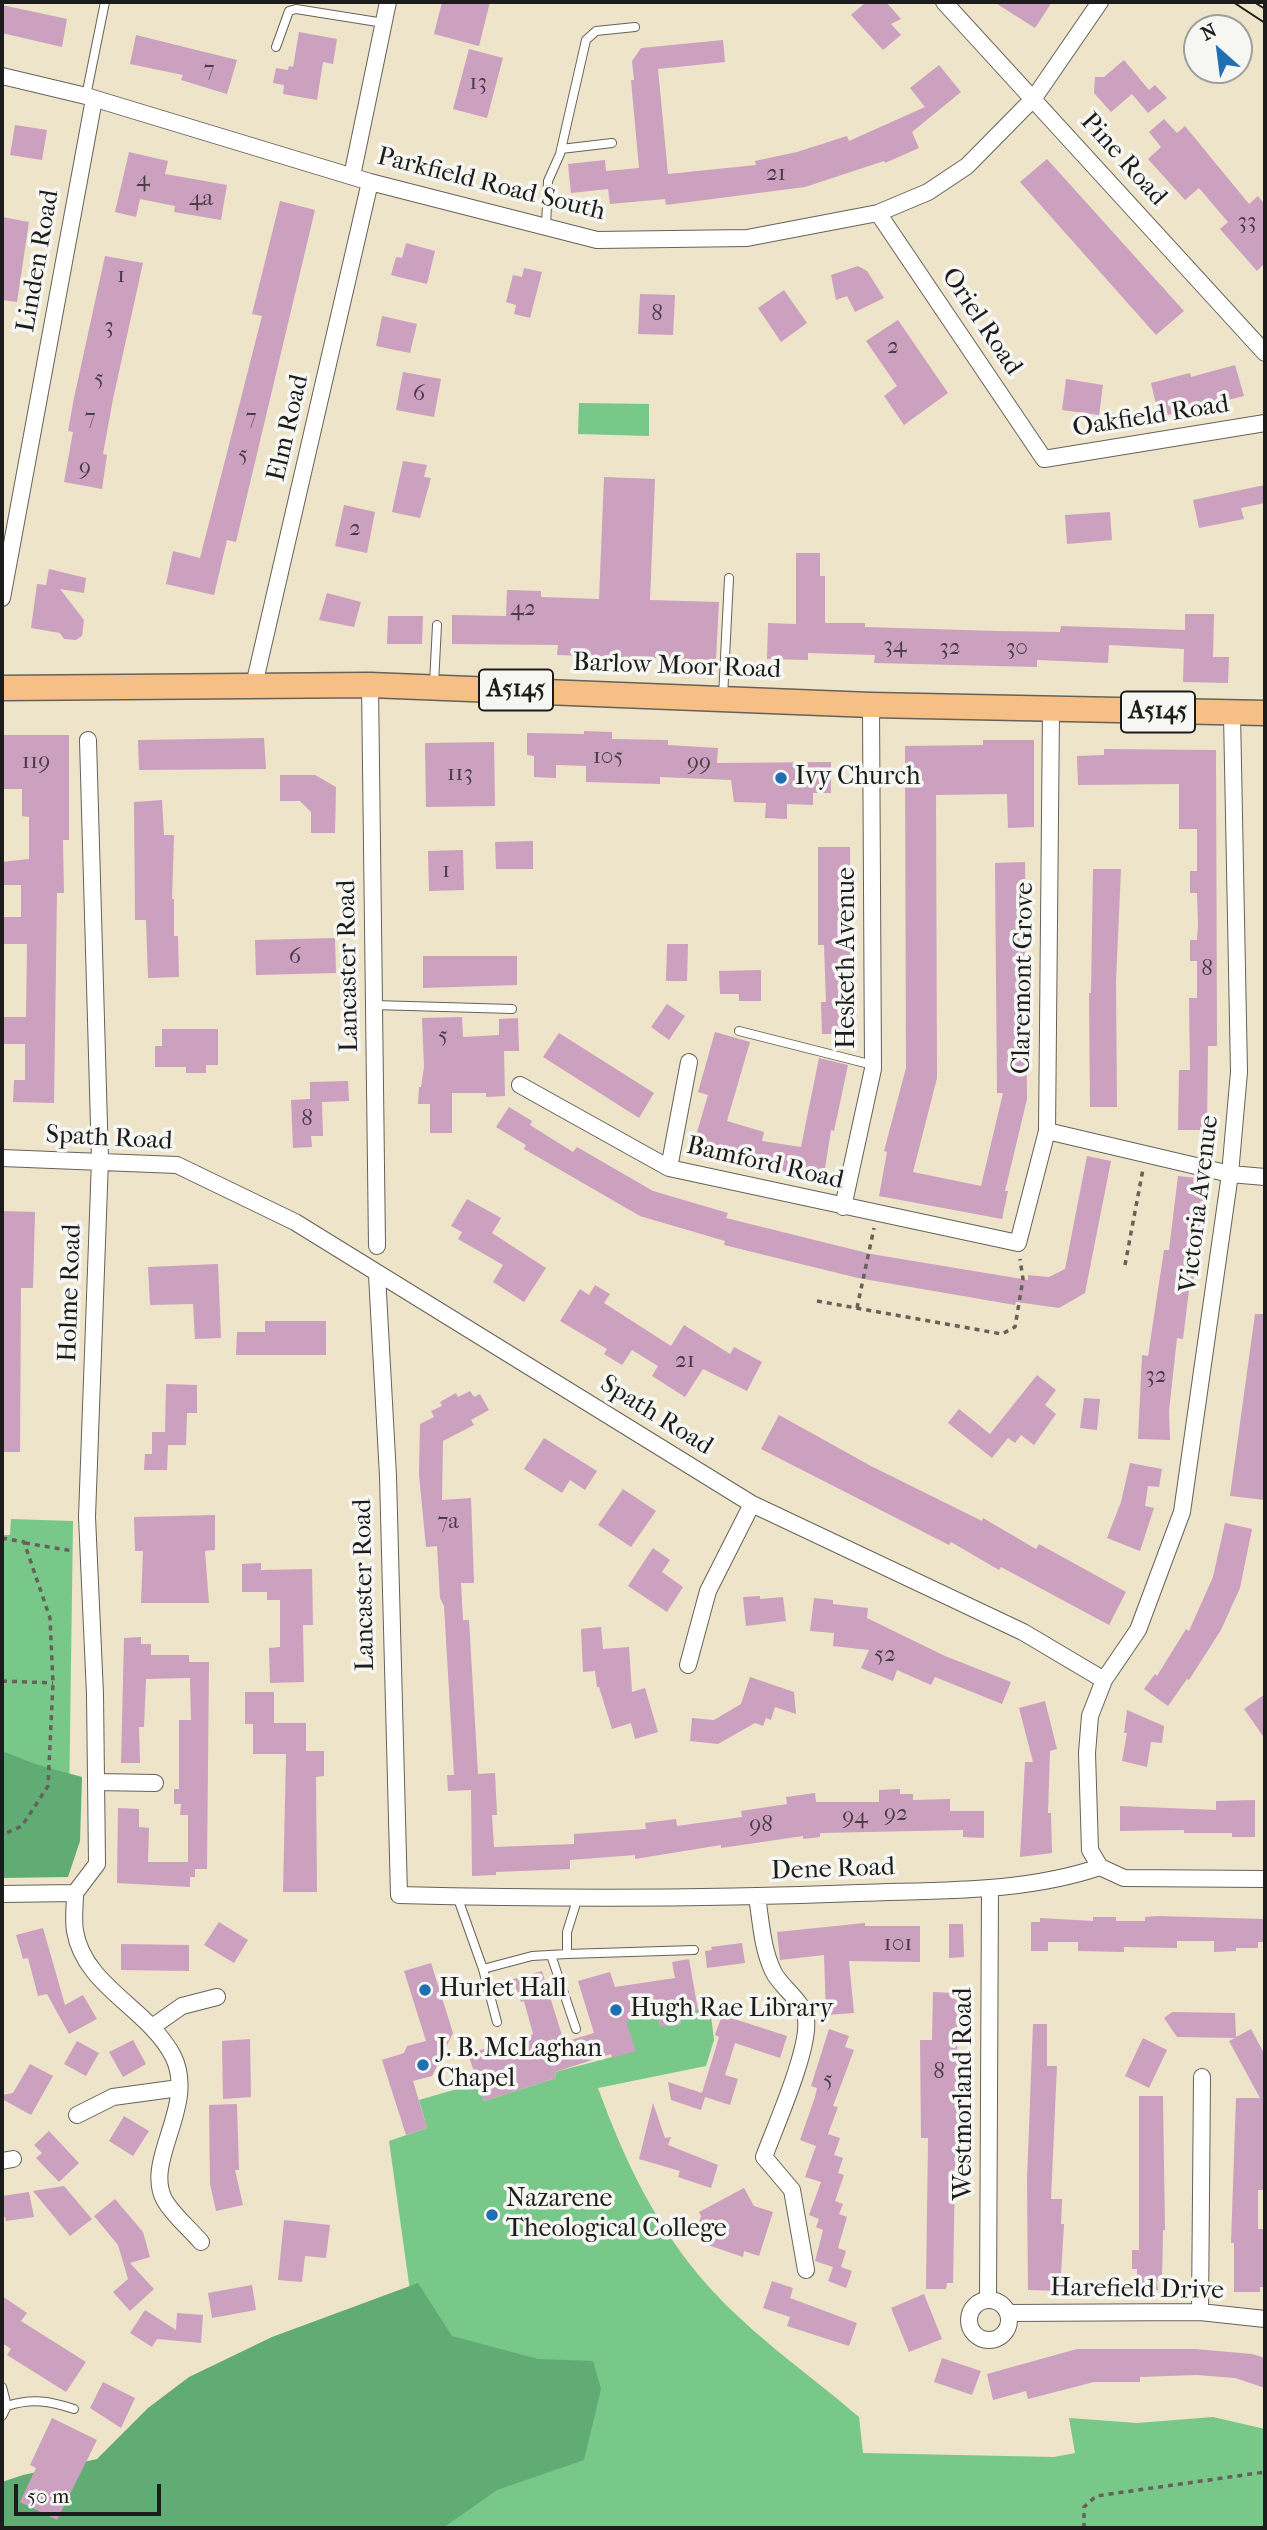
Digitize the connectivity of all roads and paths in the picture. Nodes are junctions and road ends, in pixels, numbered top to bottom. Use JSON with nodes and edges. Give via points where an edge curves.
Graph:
{"nodes":[{"id":1,"x":106,"y":2,"type":"edge"},
{"id":2,"x":388,"y":2,"type":"edge"},
{"id":3,"x":944,"y":2,"type":"edge"},
{"id":4,"x":1100,"y":2,"type":"edge"},
{"id":5,"x":384,"y":23,"type":"junction"},
{"id":6,"x":635,"y":27,"type":"dead end"},
{"id":7,"x":276,"y":47,"type":"dead end"},
{"id":8,"x":2,"y":76,"type":"edge"},
{"id":9,"x":90,"y":97,"type":"junction"},
{"id":10,"x":1034,"y":98,"type":"junction"},
{"id":11,"x":612,"y":143,"type":"dead end"},
{"id":12,"x":561,"y":149,"type":"junction"},
{"id":13,"x":352,"y":176,"type":"junction"},
{"id":14,"x":370,"y":183,"type":"junction"},
{"id":15,"x":878,"y":213,"type":"junction"},
{"id":16,"x":546,"y":227,"type":"junction"},
{"id":17,"x":1265,"y":353,"type":"edge"},
{"id":18,"x":1265,"y":422,"type":"edge"},
{"id":19,"x":1044,"y":459,"type":"joint"},
{"id":20,"x":730,"y":578,"type":"dead end"},
{"id":21,"x":2,"y":598,"type":"edge"},
{"id":22,"x":437,"y":625,"type":"dead end"},
{"id":23,"x":370,"y":684,"type":"junction"},
{"id":24,"x":254,"y":685,"type":"junction"},
{"id":25,"x":434,"y":687,"type":"junction"},
{"id":26,"x":2,"y":688,"type":"edge"},
{"id":27,"x":723,"y":698,"type":"junction"},
{"id":28,"x":871,"y":705,"type":"junction"},
{"id":29,"x":1051,"y":710,"type":"junction"},
{"id":30,"x":1265,"y":713,"type":"edge"},
{"id":31,"x":1232,"y":714,"type":"junction"},
{"id":32,"x":88,"y":740,"type":"dead end"},
{"id":33,"x":374,"y":1005,"type":"junction"},
{"id":34,"x":512,"y":1009,"type":"dead end"},
{"id":35,"x":739,"y":1031,"type":"dead end"},
{"id":36,"x":689,"y":1062,"type":"dead end"},
{"id":37,"x":873,"y":1065,"type":"junction"},
{"id":38,"x":520,"y":1085,"type":"dead end"},
{"id":39,"x":1047,"y":1130,"type":"junction"},
{"id":40,"x":1146,"y":1154,"type":"junction"},
{"id":41,"x":2,"y":1158,"type":"edge"},
{"id":42,"x":100,"y":1160,"type":"junction"},
{"id":43,"x":669,"y":1168,"type":"junction"},
{"id":44,"x":1230,"y":1174,"type":"junction"},
{"id":45,"x":1265,"y":1177,"type":"edge"},
{"id":46,"x":843,"y":1207,"type":"junction"},
{"id":47,"x":877,"y":1214,"type":"junction"},
{"id":48,"x":1018,"y":1243,"type":"junction"},
{"id":49,"x":377,"y":1246,"type":"dead end"},
{"id":50,"x":1125,"y":1265,"type":"dead end"},
{"id":51,"x":377,"y":1275,"type":"junction"},
{"id":52,"x":817,"y":1301,"type":"dead end"},
{"id":53,"x":857,"y":1308,"type":"junction"},
{"id":54,"x":752,"y":1504,"type":"junction"},
{"id":55,"x":2,"y":1538,"type":"edge"},
{"id":56,"x":24,"y":1542,"type":"junction"},
{"id":57,"x":89,"y":1554,"type":"junction"},
{"id":58,"x":688,"y":1665,"type":"dead end"},
{"id":59,"x":1104,"y":1680,"type":"junction"},
{"id":60,"x":2,"y":1681,"type":"edge"},
{"id":61,"x":52,"y":1683,"type":"junction"},
{"id":62,"x":96,"y":1782,"type":"junction"},
{"id":63,"x":155,"y":1783,"type":"dead end"},
{"id":64,"x":2,"y":1835,"type":"edge"},
{"id":65,"x":1100,"y":1867,"type":"junction"},
{"id":66,"x":1265,"y":1879,"type":"edge"},
{"id":67,"x":990,"y":1889,"type":"junction"},
{"id":68,"x":75,"y":1893,"type":"junction"},
{"id":69,"x":2,"y":1894,"type":"edge"},
{"id":70,"x":399,"y":1895,"type":"joint"},
{"id":71,"x":457,"y":1896,"type":"junction"},
{"id":72,"x":757,"y":1897,"type":"junction"},
{"id":73,"x":578,"y":1899,"type":"junction"},
{"id":74,"x":694,"y":1950,"type":"dead end"},
{"id":75,"x":566,"y":1954,"type":"junction"},
{"id":76,"x":551,"y":1955,"type":"junction"},
{"id":77,"x":483,"y":1969,"type":"junction"},
{"id":78,"x":217,"y":1997,"type":"dead end"},
{"id":79,"x":497,"y":2022,"type":"dead end"},
{"id":80,"x":152,"y":2027,"type":"junction"},
{"id":81,"x":576,"y":2029,"type":"dead end"},
{"id":82,"x":1202,"y":2077,"type":"dead end"},
{"id":83,"x":179,"y":2088,"type":"junction"},
{"id":84,"x":78,"y":2115,"type":"dead end"},
{"id":85,"x":201,"y":2242,"type":"dead end"},
{"id":86,"x":806,"y":2270,"type":"dead end"},
{"id":87,"x":988,"y":2300,"type":"junction"},
{"id":88,"x":1200,"y":2312,"type":"junction"},
{"id":89,"x":1008,"y":2313,"type":"junction"},
{"id":90,"x":1265,"y":2319,"type":"edge"},
{"id":91,"x":2,"y":2387,"type":"edge"},
{"id":92,"x":7,"y":2406,"type":"junction"},
{"id":93,"x":74,"y":2409,"type":"dead end"},
{"id":94,"x":2,"y":2416,"type":"edge"},
{"id":95,"x":1265,"y":2472,"type":"edge"},
{"id":96,"x":1084,"y":2528,"type":"edge"}],
"edges":[{"from":1,"to":9,"type":"lane"},
{"from":2,"to":5,"type":"street"},
{"from":3,"to":10,"type":"street","name":"Pine Road"},
{"from":4,"to":10,"type":"street","name":"Parkfield Road South"},
{"from":5,"to":7,"type":"lane","via":[[296,9],[285,16]]},
{"from":5,"to":13,"type":"street"},
{"from":6,"to":12,"type":"lane","via":[[596,31],[586,40]]},
{"from":8,"to":9,"type":"street","name":"Parkfield Road South"},
{"from":9,"to":13,"type":"street","name":"Parkfield Road South"},
{"from":9,"to":21,"type":"street","name":"Linden Road"},
{"from":10,"to":15,"type":"street","name":"Parkfield Road South","via":[[967,166],[928,192]]},
{"from":10,"to":17,"type":"street","name":"Pine Road"},
{"from":11,"to":12,"type":"lane"},
{"from":12,"to":16,"type":"lane","via":[[548,181]]},
{"from":13,"to":14,"type":"street","name":"Parkfield Road South"},
{"from":14,"to":16,"type":"street","name":"Parkfield Road South"},
{"from":14,"to":24,"type":"street","name":"Elm Road"},
{"from":15,"to":16,"type":"street","name":"Parkfield Road South","via":[[747,238],[597,240]]},
{"from":15,"to":19,"type":"street","name":"Oriel Road"},
{"from":18,"to":19,"type":"street","name":"Oakfield Road"},
{"from":20,"to":27,"type":"lane"},
{"from":22,"to":25,"type":"lane"},
{"from":23,"to":24,"type":"main road","name":"Barlow Moor Road","number":"A5145"},
{"from":23,"to":25,"type":"main road","name":"Barlow Moor Road","number":"A5145"},
{"from":23,"to":33,"type":"street","name":"Lancaster Road"},
{"from":24,"to":26,"type":"main road","name":"Barlow Moor Road","number":"A5145"},
{"from":25,"to":27,"type":"main road","name":"Barlow Moor Road","number":"A5145"},
{"from":27,"to":28,"type":"main road","name":"Barlow Moor Road","number":"A5145"},
{"from":28,"to":29,"type":"main road","name":"Barlow Moor Road","number":"A5145"},
{"from":28,"to":37,"type":"street","name":"Hesketh Avenue"},
{"from":29,"to":31,"type":"main road","name":"Barlow Moor Road","number":"A5145"},
{"from":29,"to":39,"type":"street","name":"Claremont Grove"},
{"from":30,"to":31,"type":"main road","name":"Barlow Moor Road","number":"A5145"},
{"from":31,"to":44,"type":"street","name":"Victoria Avenue","via":[[1240,1072]]},
{"from":32,"to":42,"type":"street","name":"Holme Road"},
{"from":33,"to":34,"type":"lane"},
{"from":33,"to":49,"type":"street","name":"Lancaster Road"},
{"from":35,"to":37,"type":"lane"},
{"from":36,"to":43,"type":"street"},
{"from":37,"to":46,"type":"street","name":"Hesketh Avenue"},
{"from":38,"to":43,"type":"street","name":"Bamford Road"},
{"from":39,"to":40,"type":"street"},
{"from":39,"to":48,"type":"street","name":"Claremont Grove"},
{"from":40,"to":44,"type":"street"},
{"from":40,"to":50,"type":"path"},
{"from":41,"to":42,"type":"street","name":"Spath Road"},
{"from":42,"to":51,"type":"street","name":"Spath Road","via":[[177,1165],[295,1222]]},
{"from":42,"to":57,"type":"street","name":"Holme Road"},
{"from":43,"to":46,"type":"street","name":"Bamford Road"},
{"from":44,"to":45,"type":"street"},
{"from":44,"to":59,"type":"street","name":"Victoria Avenue","via":[[1182,1512],[1138,1630]]},
{"from":46,"to":47,"type":"street","name":"Bamford Road"},
{"from":47,"to":48,"type":"street","name":"Bamford Road"},
{"from":47,"to":53,"type":"path"},
{"from":48,"to":53,"type":"path","via":[[1023,1279],[1015,1327],[1002,1334]]},
{"from":51,"to":54,"type":"street","name":"Spath Road"},
{"from":51,"to":70,"type":"street","name":"Lancaster Road"},
{"from":52,"to":53,"type":"path"},
{"from":54,"to":58,"type":"street","via":[[708,1591]]},
{"from":54,"to":59,"type":"street","name":"Spath Road","via":[[1023,1632]]},
{"from":55,"to":56,"type":"path"},
{"from":56,"to":57,"type":"path"},
{"from":56,"to":61,"type":"path","via":[[50,1618]]},
{"from":57,"to":62,"type":"street","name":"Holme Road"},
{"from":59,"to":65,"type":"street","via":[[1090,1716],[1087,1753],[1090,1850]]},
{"from":60,"to":61,"type":"path"},
{"from":61,"to":64,"type":"path","via":[[48,1786],[22,1826]]},
{"from":62,"to":63,"type":"street"},
{"from":62,"to":68,"type":"street","name":"Holme Road","via":[[97,1864]]},
{"from":65,"to":66,"type":"street","via":[[1124,1878]]},
{"from":65,"to":67,"type":"street","name":"Dene Road","via":[[1062,1880]]},
{"from":67,"to":72,"type":"street","name":"Dene Road"},
{"from":67,"to":87,"type":"street","name":"Westmorland Road"},
{"from":68,"to":69,"type":"street"},
{"from":68,"to":80,"type":"street","via":[[75,1931],[90,1969]]},
{"from":70,"to":71,"type":"street","name":"Dene Road"},
{"from":71,"to":73,"type":"street","name":"Dene Road"},
{"from":71,"to":77,"type":"lane"},
{"from":72,"to":73,"type":"street","name":"Dene Road"},
{"from":72,"to":86,"type":"street","via":[[773,1972],[806,2018],[803,2044],[764,2157],[792,2190]]},
{"from":73,"to":75,"type":"lane"},
{"from":74,"to":75,"type":"lane"},
{"from":75,"to":76,"type":"lane"},
{"from":76,"to":77,"type":"lane"},
{"from":76,"to":81,"type":"lane"},
{"from":77,"to":79,"type":"lane"},
{"from":78,"to":80,"type":"street","via":[[182,2006]]},
{"from":80,"to":83,"type":"street","via":[[174,2057]]},
{"from":82,"to":88,"type":"street"},
{"from":83,"to":84,"type":"street","via":[[113,2097]]},
{"from":83,"to":85,"type":"street","via":[[177,2117],[159,2164],[164,2200]]},
{"from":87,"to":89,"type":"street","via":[[1000,2303]]},
{"from":87,"to":89,"type":"street","via":[[976,2305],[970,2316],[976,2334],[988,2340],[1000,2336],[1008,2326]]},
{"from":88,"to":89,"type":"street","name":"Harefield Drive"},
{"from":88,"to":90,"type":"street","name":"Harefield Drive"},
{"from":91,"to":92,"type":"lane"},
{"from":92,"to":93,"type":"lane","via":[[47,2400]]},
{"from":92,"to":94,"type":"lane"},
{"from":95,"to":96,"type":"path","via":[[1096,2496],[1084,2507]]}]}
